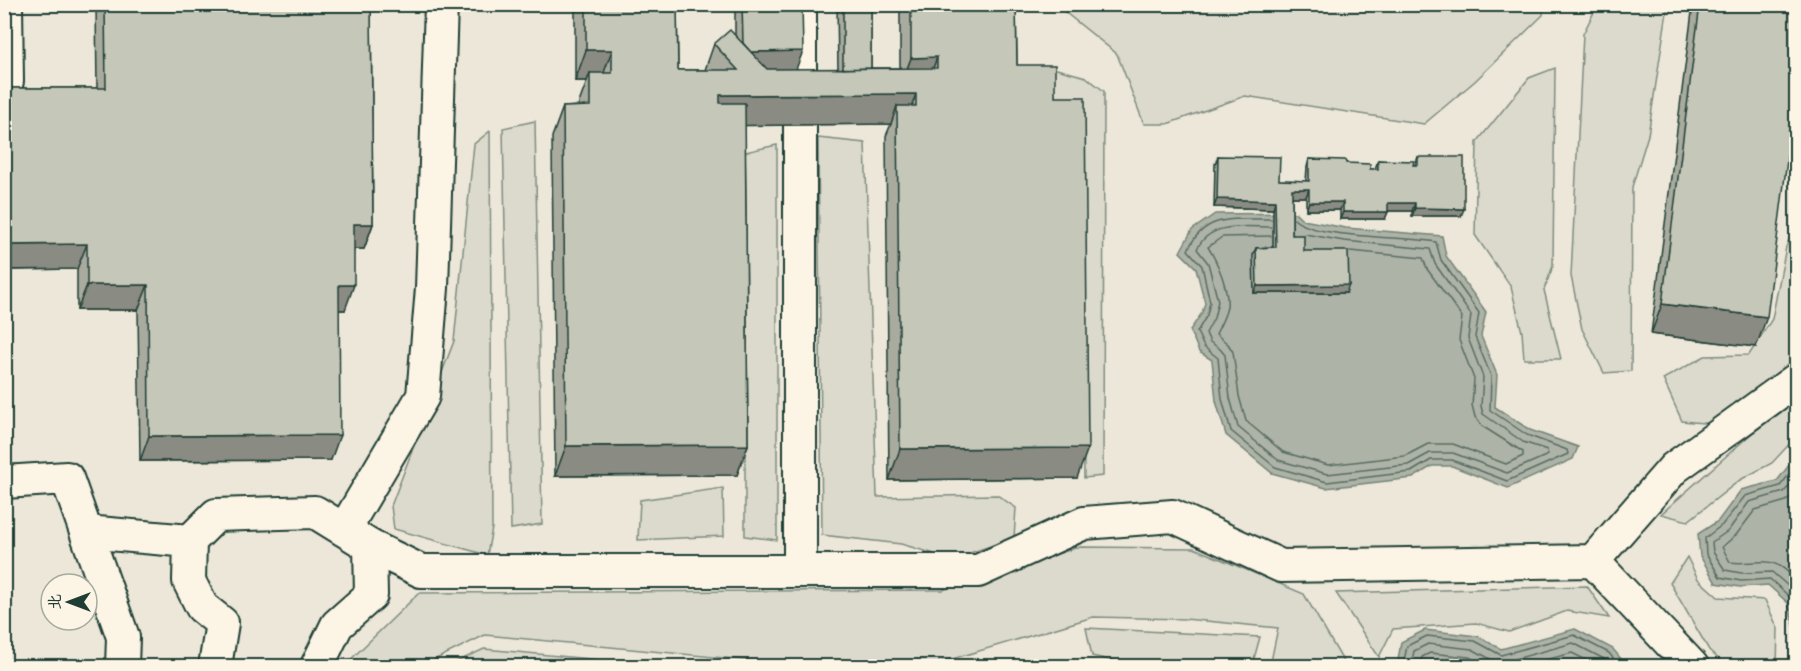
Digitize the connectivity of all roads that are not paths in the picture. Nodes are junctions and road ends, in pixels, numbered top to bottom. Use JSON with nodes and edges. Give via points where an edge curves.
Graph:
{"nodes":[{"id":1,"x":6,"y":4,"type":"edge"},
{"id":2,"x":441,"y":4,"type":"edge"},
{"id":3,"x":800,"y":4,"type":"edge"},
{"id":4,"x":4,"y":81,"type":"edge"},
{"id":5,"x":1797,"y":380,"type":"edge"},
{"id":6,"x":4,"y":482,"type":"edge"},
{"id":7,"x":344,"y":530,"type":"junction"},
{"id":8,"x":86,"y":532,"type":"junction"},
{"id":9,"x":190,"y":541,"type":"junction"},
{"id":10,"x":370,"y":546,"type":"junction"},
{"id":11,"x":1593,"y":561,"type":"junction"},
{"id":12,"x":800,"y":569,"type":"junction"},
{"id":13,"x":122,"y":666,"type":"edge"},
{"id":14,"x":215,"y":666,"type":"edge"},
{"id":15,"x":317,"y":666,"type":"edge"},
{"id":16,"x":1692,"y":666,"type":"edge"}],
"edges":[{"from":1,"to":4,"type":"street"},
{"from":2,"to":7,"type":"street","via":[[432,288],[423,396]]},
{"from":3,"to":12,"type":"street"},
{"from":5,"to":11,"type":"street","via":[[1674,468]]},
{"from":6,"to":8,"type":"street","via":[[67,478]]},
{"from":7,"to":9,"type":"street","via":[[315,512],[216,515]]},
{"from":7,"to":10,"type":"street"},
{"from":8,"to":9,"type":"street"},
{"from":8,"to":13,"type":"street","via":[[123,637]]},
{"from":9,"to":14,"type":"street","via":[[189,581],[202,607],[222,623]]},
{"from":10,"to":12,"type":"street","via":[[421,571]]},
{"from":10,"to":15,"type":"street","via":[[371,595],[337,625]]},
{"from":11,"to":12,"type":"street","via":[[1281,566],[1173,516],[1084,524],[978,571]]},
{"from":11,"to":16,"type":"street"}]}
